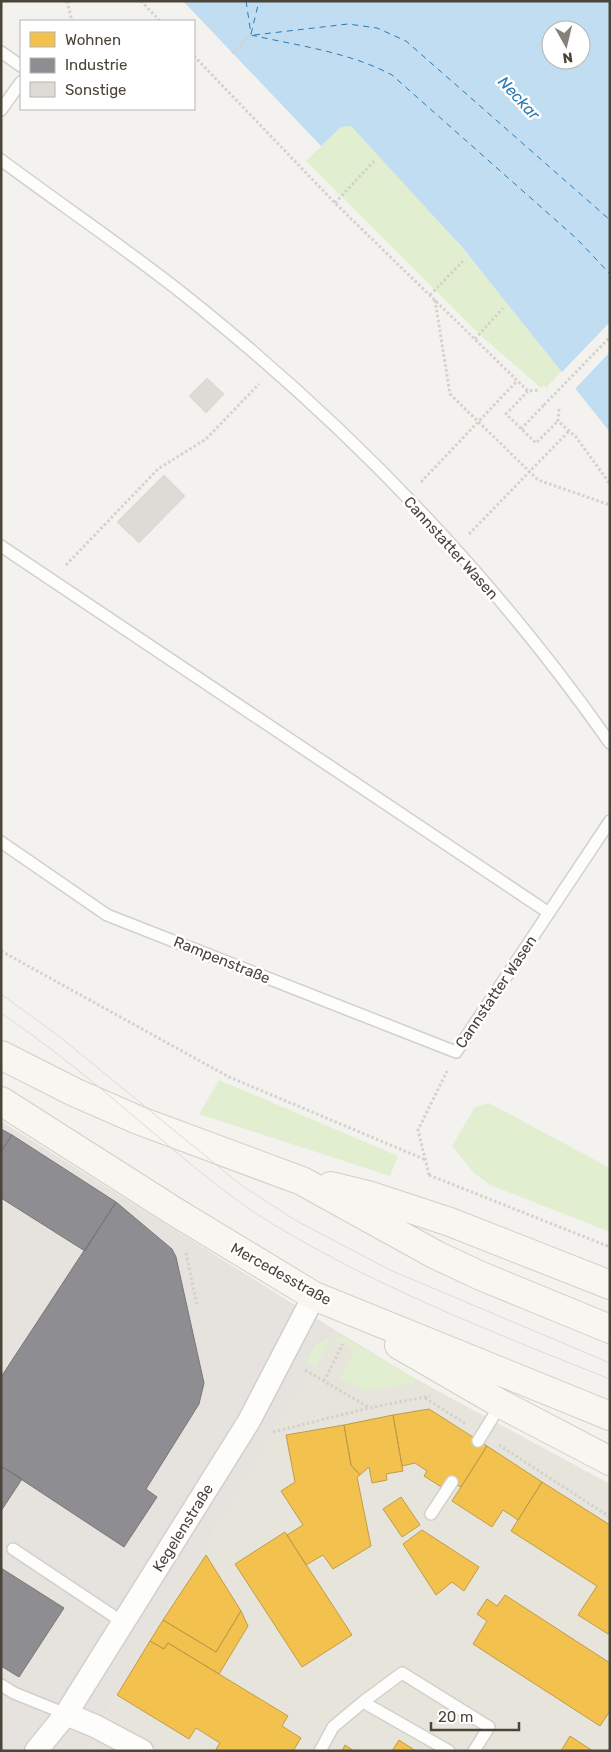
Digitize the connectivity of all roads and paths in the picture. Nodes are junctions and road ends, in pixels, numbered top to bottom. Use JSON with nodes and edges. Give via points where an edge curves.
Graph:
{"nodes":[{"id":1,"x":67,"y":1,"type":"edge"},
{"id":2,"x":141,"y":1,"type":"edge"},
{"id":3,"x":72,"y":20,"type":"edge"},
{"id":4,"x":159,"y":20,"type":"edge"},
{"id":5,"x":251,"y":35,"type":"dead end"},
{"id":6,"x":1,"y":52,"type":"edge"},
{"id":7,"x":232,"y":53,"type":"dead end"},
{"id":8,"x":195,"y":57,"type":"edge"},
{"id":9,"x":20,"y":65,"type":"edge"},
{"id":10,"x":20,"y":83,"type":"edge"},
{"id":11,"x":1,"y":110,"type":"edge"},
{"id":12,"x":1,"y":160,"type":"edge"},
{"id":13,"x":374,"y":161,"type":"dead end"},
{"id":14,"x":335,"y":203,"type":"junction"},
{"id":15,"x":464,"y":260,"type":"dead end"},
{"id":16,"x":430,"y":295,"type":"junction"},
{"id":17,"x":435,"y":299,"type":"junction"},
{"id":18,"x":504,"y":308,"type":"dead end"},
{"id":19,"x":610,"y":337,"type":"edge"},
{"id":20,"x":475,"y":338,"type":"junction"},
{"id":21,"x":274,"y":369,"type":"junction"},
{"id":22,"x":517,"y":381,"type":"junction"},
{"id":23,"x":539,"y":390,"type":"dead end"},
{"id":24,"x":528,"y":391,"type":"junction"},
{"id":25,"x":559,"y":409,"type":"dead end"},
{"id":26,"x":478,"y":421,"type":"junction"},
{"id":27,"x":558,"y":421,"type":"junction"},
{"id":28,"x":521,"y":429,"type":"junction"},
{"id":29,"x":569,"y":431,"type":"junction"},
{"id":30,"x":529,"y":472,"type":"junction"},
{"id":31,"x":610,"y":484,"type":"edge"},
{"id":32,"x":406,"y":497,"type":"junction"},
{"id":33,"x":610,"y":506,"type":"edge"},
{"id":34,"x":1,"y":546,"type":"edge"},
{"id":35,"x":455,"y":549,"type":"junction"},
{"id":36,"x":52,"y":580,"type":"junction"},
{"id":37,"x":610,"y":743,"type":"edge"},
{"id":38,"x":610,"y":821,"type":"edge"},
{"id":39,"x":1,"y":842,"type":"edge"},
{"id":40,"x":549,"y":913,"type":"junction"},
{"id":41,"x":1,"y":951,"type":"edge"},
{"id":42,"x":456,"y":1052,"type":"junction"},
{"id":43,"x":1,"y":1055,"type":"edge"},
{"id":44,"x":1,"y":1101,"type":"edge"},
{"id":45,"x":426,"y":1160,"type":"junction"},
{"id":46,"x":302,"y":1181,"type":"junction"},
{"id":47,"x":178,"y":1213,"type":"junction"},
{"id":48,"x":610,"y":1247,"type":"edge"},
{"id":49,"x":610,"y":1285,"type":"edge"},
{"id":50,"x":314,"y":1296,"type":"junction"},
{"id":51,"x":197,"y":1305,"type":"dead end"},
{"id":52,"x":610,"y":1329,"type":"edge"},
{"id":53,"x":343,"y":1344,"type":"dead end"},
{"id":54,"x":283,"y":1357,"type":"junction"},
{"id":55,"x":324,"y":1381,"type":"junction"},
{"id":56,"x":501,"y":1404,"type":"junction"},
{"id":57,"x":369,"y":1408,"type":"junction"},
{"id":58,"x":610,"y":1416,"type":"edge"},
{"id":59,"x":480,"y":1438,"type":"junction"},
{"id":60,"x":238,"y":1439,"type":"junction"},
{"id":61,"x":610,"y":1461,"type":"edge"},
{"id":62,"x":452,"y":1482,"type":"dead end"},
{"id":63,"x":431,"y":1514,"type":"dead end"},
{"id":64,"x":610,"y":1517,"type":"edge"},
{"id":65,"x":13,"y":1549,"type":"dead end"},
{"id":66,"x":124,"y":1623,"type":"junction"},
{"id":67,"x":1,"y":1685,"type":"edge"},
{"id":68,"x":363,"y":1702,"type":"junction"},
{"id":69,"x":66,"y":1714,"type":"junction"},
{"id":70,"x":36,"y":1751,"type":"edge"},
{"id":71,"x":142,"y":1751,"type":"edge"},
{"id":72,"x":320,"y":1751,"type":"edge"},
{"id":73,"x":449,"y":1751,"type":"edge"},
{"id":74,"x":474,"y":1751,"type":"edge"}],
"edges":[{"from":1,"to":3,"type":"path"},
{"from":2,"to":4,"type":"path"},
{"from":5,"to":7,"type":"path"},
{"from":6,"to":9,"type":"lane"},
{"from":8,"to":14,"type":"path"},
{"from":10,"to":11,"type":"lane"},
{"from":12,"to":21,"type":"lane","name":"Cannstatter Wasen","via":[[202,308]]},
{"from":13,"to":14,"type":"path"},
{"from":14,"to":16,"type":"path"},
{"from":15,"to":16,"type":"path"},
{"from":16,"to":17,"type":"path"},
{"from":17,"to":20,"type":"path"},
{"from":17,"to":26,"type":"path","via":[[450,394]]},
{"from":18,"to":20,"type":"path"},
{"from":19,"to":28,"type":"path","bridge":true},
{"from":20,"to":22,"type":"path"},
{"from":21,"to":32,"type":"lane","name":"Cannstatter Wasen"},
{"from":21,"to":36,"type":"path","via":[[206,439],[158,469]]},
{"from":22,"to":24,"type":"path"},
{"from":22,"to":26,"type":"path"},
{"from":23,"to":24,"type":"path"},
{"from":24,"to":28,"type":"path","via":[[506,414]]},
{"from":25,"to":27,"type":"path"},
{"from":26,"to":30,"type":"path"},
{"from":26,"to":32,"type":"path"},
{"from":27,"to":28,"type":"path","via":[[536,443]]},
{"from":27,"to":29,"type":"path"},
{"from":29,"to":30,"type":"path"},
{"from":29,"to":31,"type":"path"},
{"from":30,"to":33,"type":"path","via":[[538,480]]},
{"from":30,"to":35,"type":"path"},
{"from":32,"to":35,"type":"lane","name":"Cannstatter Wasen"},
{"from":34,"to":36,"type":"lane"},
{"from":35,"to":37,"type":"lane","name":"Cannstatter Wasen","via":[[565,679]]},
{"from":36,"to":40,"type":"lane"},
{"from":38,"to":40,"type":"lane","name":"Cannstatter Wasen"},
{"from":39,"to":42,"type":"lane","name":"Rampenstraße","via":[[107,914]]},
{"from":40,"to":42,"type":"lane","name":"Cannstatter Wasen"},
{"from":41,"to":45,"type":"path","via":[[229,1077]]},
{"from":42,"to":45,"type":"path","name":"Cannstatter Wasen","via":[[418,1130]]},
{"from":43,"to":46,"type":"main road","via":[[138,1120]]},
{"from":44,"to":47,"type":"main road","name":"Mercedesstraße"},
{"from":45,"to":48,"type":"path","name":"Cannstatter Wasen","via":[[429,1175]]},
{"from":46,"to":49,"type":"main road","via":[[343,1188],[450,1222]]},
{"from":46,"to":52,"type":"main road","via":[[436,1255]]},
{"from":47,"to":50,"type":"main road","name":"Mercedesstraße"},
{"from":47,"to":51,"type":"path"},
{"from":50,"to":54,"type":"street","name":"Kegelenstraße"},
{"from":50,"to":56,"type":"main road"},
{"from":50,"to":58,"type":"main road","name":"Mercedesstraße"},
{"from":53,"to":55,"type":"path"},
{"from":54,"to":55,"type":"path"},
{"from":54,"to":60,"type":"street","name":"Kegelenstraße"},
{"from":55,"to":57,"type":"path"},
{"from":56,"to":59,"type":"lane"},
{"from":56,"to":61,"type":"main road"},
{"from":57,"to":59,"type":"path","via":[[425,1397]]},
{"from":57,"to":60,"type":"path"},
{"from":59,"to":64,"type":"path"},
{"from":60,"to":66,"type":"street","name":"Kegelenstraße"},
{"from":62,"to":63,"type":"lane"},
{"from":65,"to":66,"type":"lane"},
{"from":66,"to":69,"type":"street","name":"Kegelenstraße"},
{"from":67,"to":69,"type":"lane"},
{"from":68,"to":72,"type":"lane","via":[[333,1727]]},
{"from":68,"to":73,"type":"lane"},
{"from":68,"to":74,"type":"lane","via":[[402,1673],[489,1728]]},
{"from":69,"to":70,"type":"street","name":"Kegelenstraße"},
{"from":69,"to":71,"type":"street"}]}
